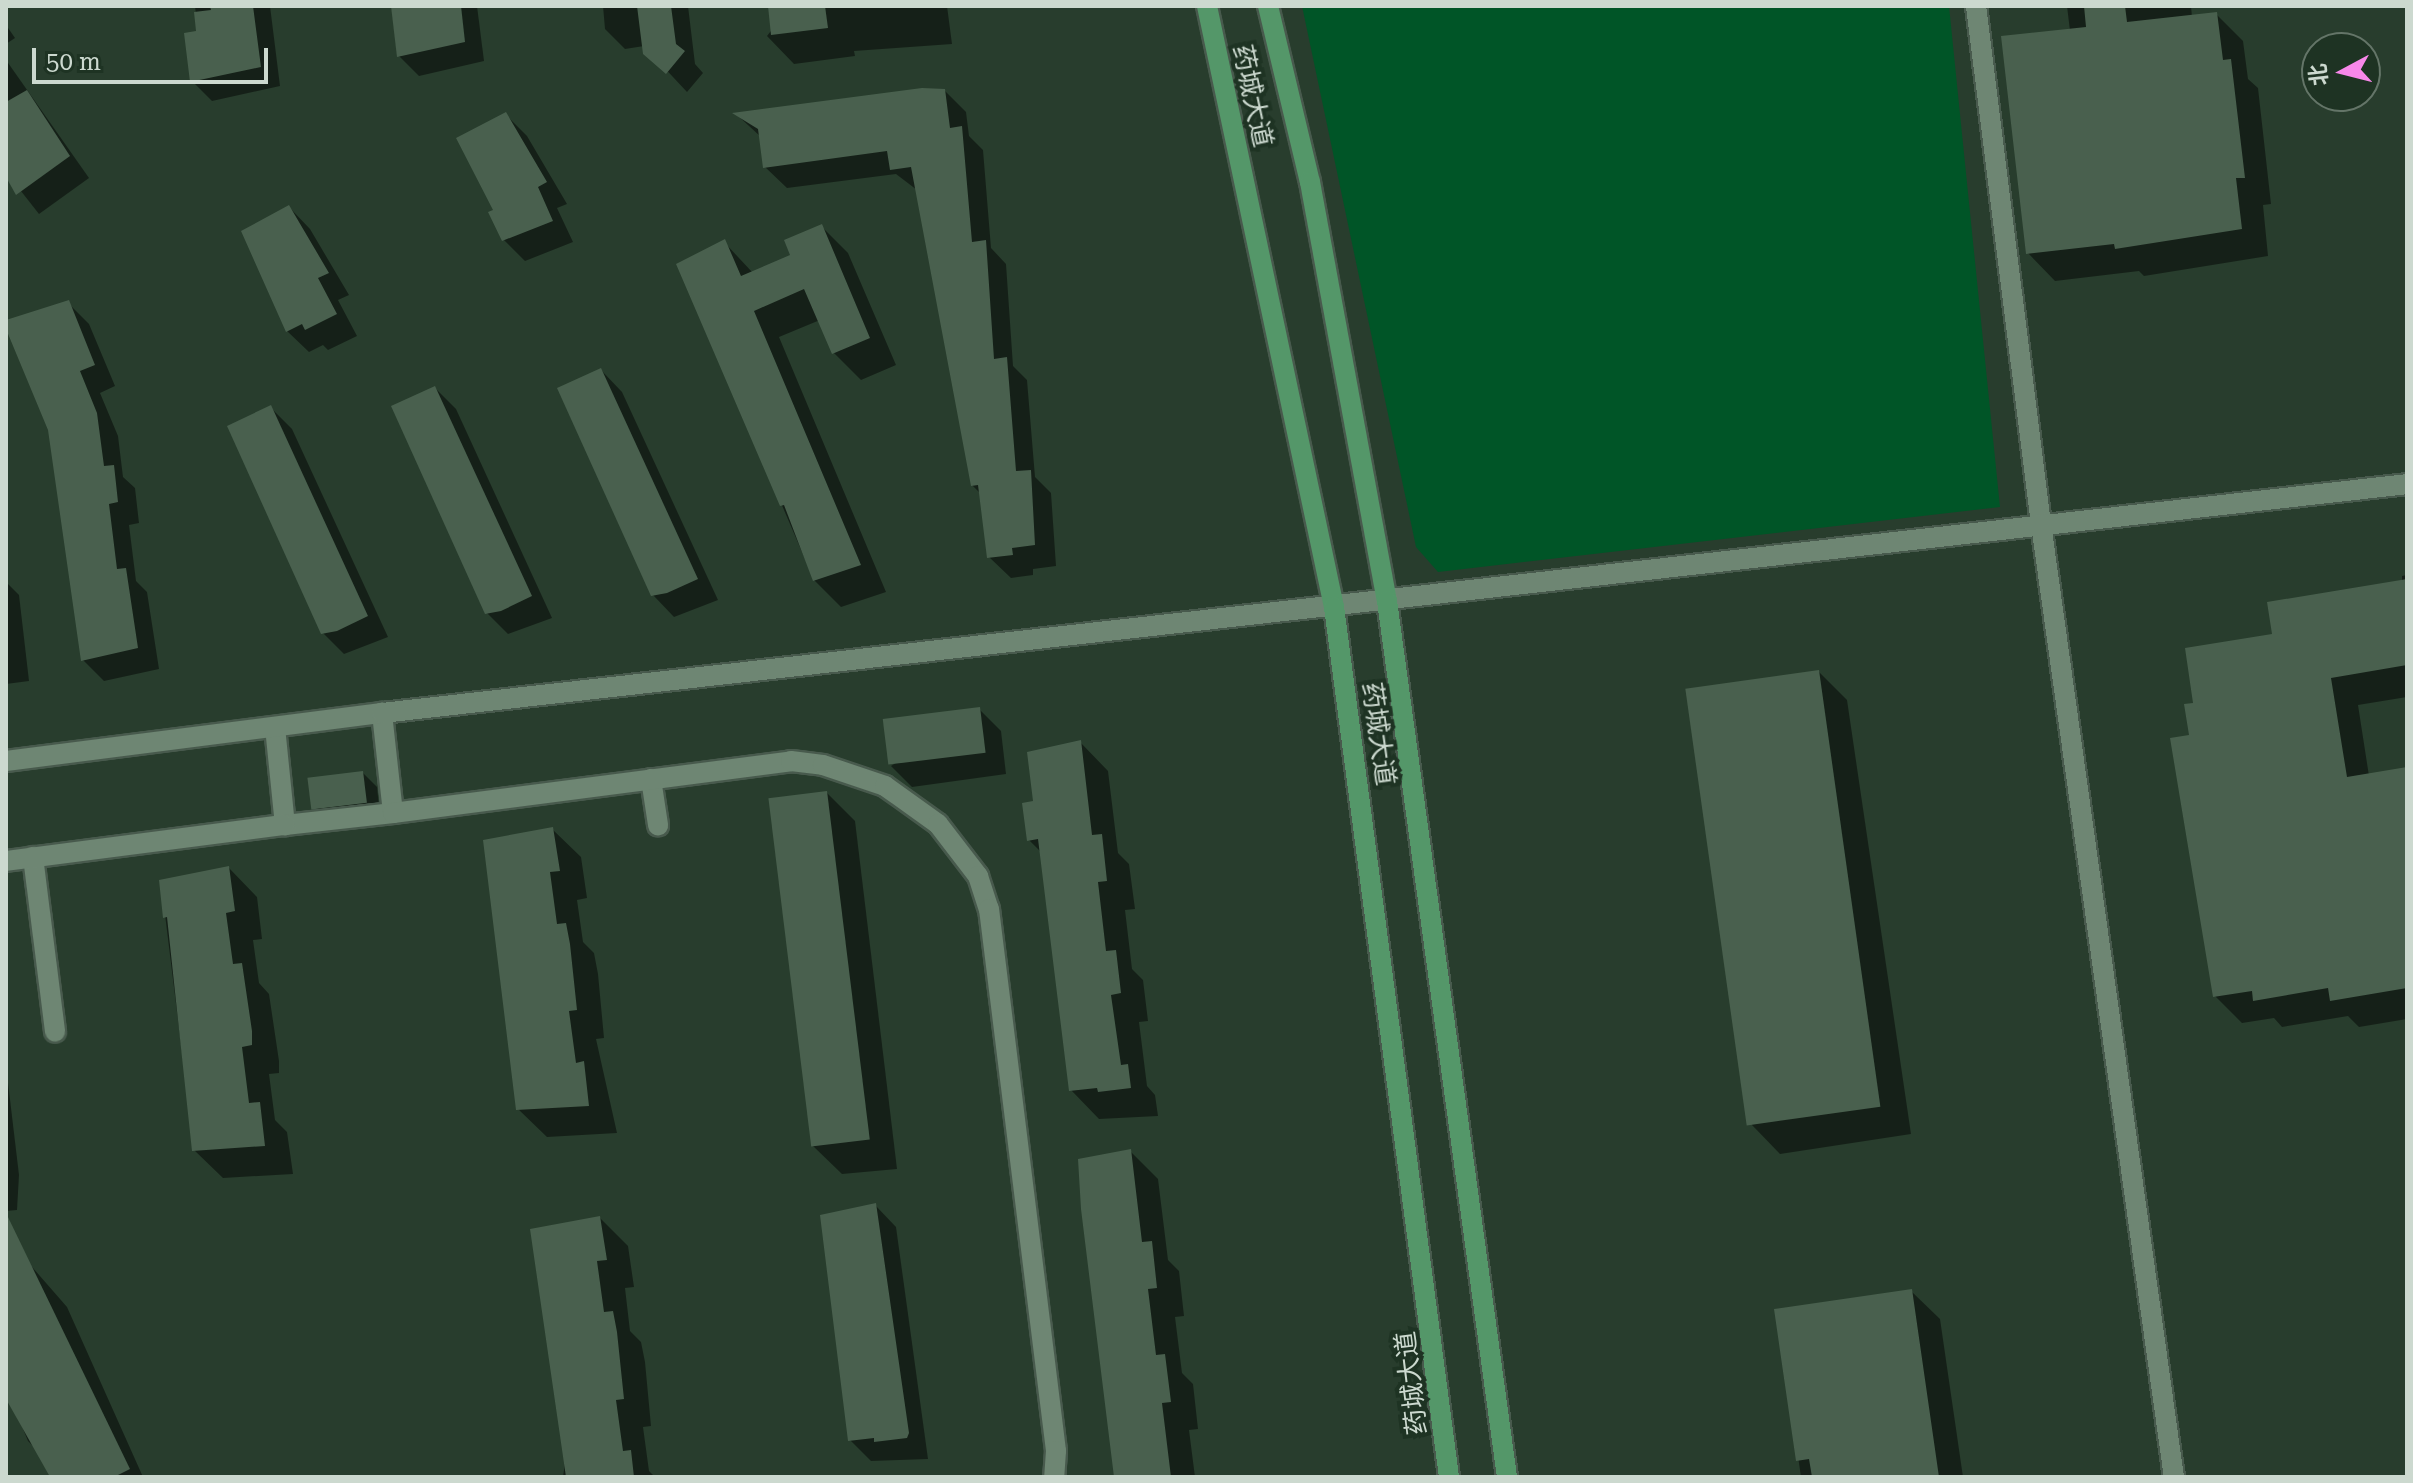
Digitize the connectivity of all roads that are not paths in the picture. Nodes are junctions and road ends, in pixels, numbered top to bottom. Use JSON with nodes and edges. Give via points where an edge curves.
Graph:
{"nodes":[{"id":1,"x":1207,"y":6,"type":"edge"},
{"id":2,"x":1268,"y":6,"type":"edge"},
{"id":3,"x":1976,"y":6,"type":"edge"},
{"id":4,"x":2407,"y":484,"type":"edge"},
{"id":5,"x":2041,"y":524,"type":"junction"},
{"id":6,"x":1387,"y":601,"type":"junction"},
{"id":7,"x":1334,"y":607,"type":"junction"},
{"id":8,"x":382,"y":713,"type":"junction"},
{"id":9,"x":275,"y":727,"type":"junction"},
{"id":10,"x":6,"y":761,"type":"edge"},
{"id":11,"x":651,"y":779,"type":"junction"},
{"id":12,"x":393,"y":813,"type":"junction"},
{"id":13,"x":285,"y":825,"type":"junction"},
{"id":14,"x":658,"y":825,"type":"dead end"},
{"id":15,"x":33,"y":857,"type":"junction"},
{"id":16,"x":6,"y":861,"type":"edge"},
{"id":17,"x":55,"y":1032,"type":"dead end"},
{"id":18,"x":1054,"y":1477,"type":"edge"},
{"id":19,"x":1449,"y":1477,"type":"edge"},
{"id":20,"x":1507,"y":1477,"type":"edge"},
{"id":21,"x":2174,"y":1477,"type":"edge"}],
"edges":[{"from":1,"to":7,"type":"main road","name":"药城大道"},
{"from":2,"to":6,"type":"main road","name":"药城大道","via":[[1310,182]]},
{"from":3,"to":5,"type":"street"},
{"from":4,"to":5,"type":"street"},
{"from":5,"to":6,"type":"street"},
{"from":5,"to":21,"type":"street"},
{"from":6,"to":7,"type":"street"},
{"from":6,"to":20,"type":"main road","name":"药城大道"},
{"from":7,"to":8,"type":"street"},
{"from":7,"to":19,"type":"main road","name":"药城大道"},
{"from":8,"to":9,"type":"street"},
{"from":8,"to":12,"type":"street"},
{"from":9,"to":10,"type":"street"},
{"from":9,"to":13,"type":"street"},
{"from":11,"to":12,"type":"street"},
{"from":11,"to":14,"type":"street"},
{"from":11,"to":18,"type":"street","via":[[791,761],[855,773],[894,792],[938,824],[978,876],[991,924],[1056,1451]]},
{"from":12,"to":13,"type":"street"},
{"from":13,"to":15,"type":"street"},
{"from":15,"to":16,"type":"street"},
{"from":15,"to":17,"type":"street"}]}
